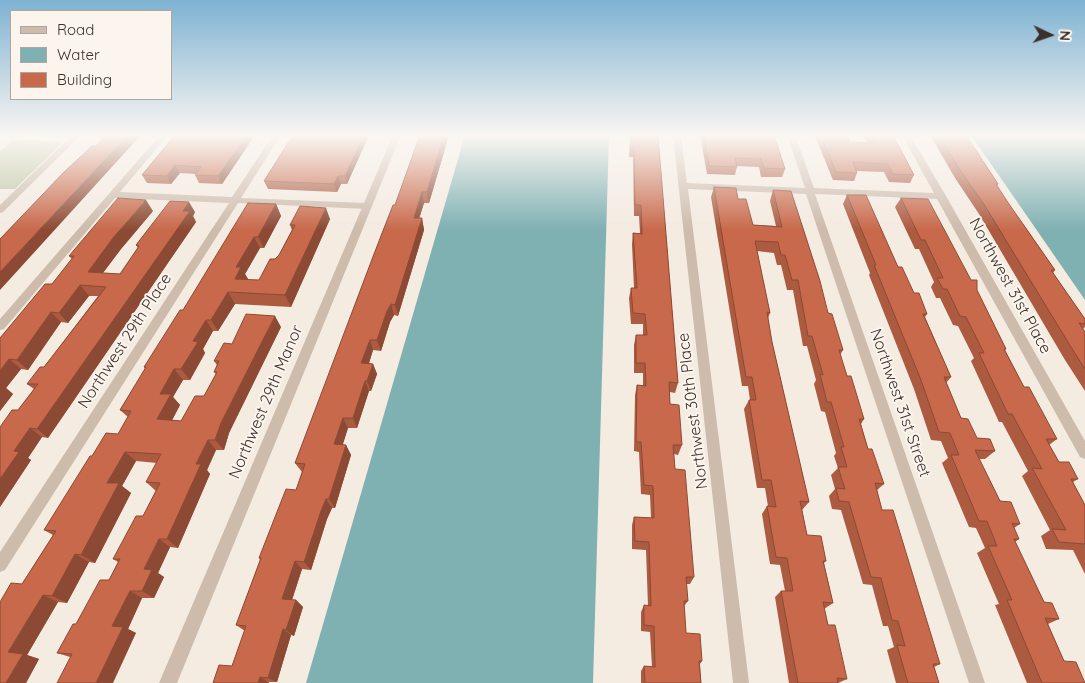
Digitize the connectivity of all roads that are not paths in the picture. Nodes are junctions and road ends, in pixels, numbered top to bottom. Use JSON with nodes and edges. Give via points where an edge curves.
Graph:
{"nodes":[{"id":1,"x":44,"y":167,"type":"edge"},
{"id":2,"x":137,"y":167,"type":"edge"},
{"id":3,"x":256,"y":167,"type":"edge"},
{"id":4,"x":383,"y":167,"type":"edge"},
{"id":5,"x":681,"y":167,"type":"edge"},
{"id":6,"x":802,"y":167,"type":"edge"},
{"id":7,"x":925,"y":167,"type":"edge"},
{"id":8,"x":683,"y":186,"type":"junction"},
{"id":9,"x":810,"y":190,"type":"junction"},
{"id":10,"x":114,"y":195,"type":"junction"},
{"id":11,"x":941,"y":196,"type":"junction"},
{"id":12,"x":234,"y":200,"type":"junction"},
{"id":13,"x":367,"y":206,"type":"junction"},
{"id":14,"x":0,"y":210,"type":"edge"},
{"id":15,"x":0,"y":326,"type":"edge"},
{"id":16,"x":1085,"y":453,"type":"edge"},
{"id":17,"x":0,"y":565,"type":"edge"},
{"id":18,"x":168,"y":683,"type":"edge"},
{"id":19,"x":741,"y":683,"type":"edge"},
{"id":20,"x":977,"y":683,"type":"edge"}],
"edges":[{"from":1,"to":14,"type":"street"},
{"from":2,"to":10,"type":"street"},
{"from":3,"to":12,"type":"street","name":"Northwest 29th Place"},
{"from":4,"to":13,"type":"street","name":"Northwest 29th Manor"},
{"from":5,"to":8,"type":"street","name":"Northwest 30th Place"},
{"from":6,"to":9,"type":"street","name":"Northwest 31st Street"},
{"from":7,"to":11,"type":"street","name":"Northwest 31st Place"},
{"from":8,"to":9,"type":"street"},
{"from":8,"to":19,"type":"street","name":"Northwest 30th Place"},
{"from":9,"to":11,"type":"street"},
{"from":9,"to":20,"type":"street","name":"Northwest 31st Street"},
{"from":10,"to":12,"type":"street"},
{"from":10,"to":15,"type":"street"},
{"from":11,"to":16,"type":"street","name":"Northwest 31st Place"},
{"from":12,"to":13,"type":"street"},
{"from":12,"to":17,"type":"street","name":"Northwest 29th Place"},
{"from":13,"to":18,"type":"street","name":"Northwest 29th Manor"}]}
